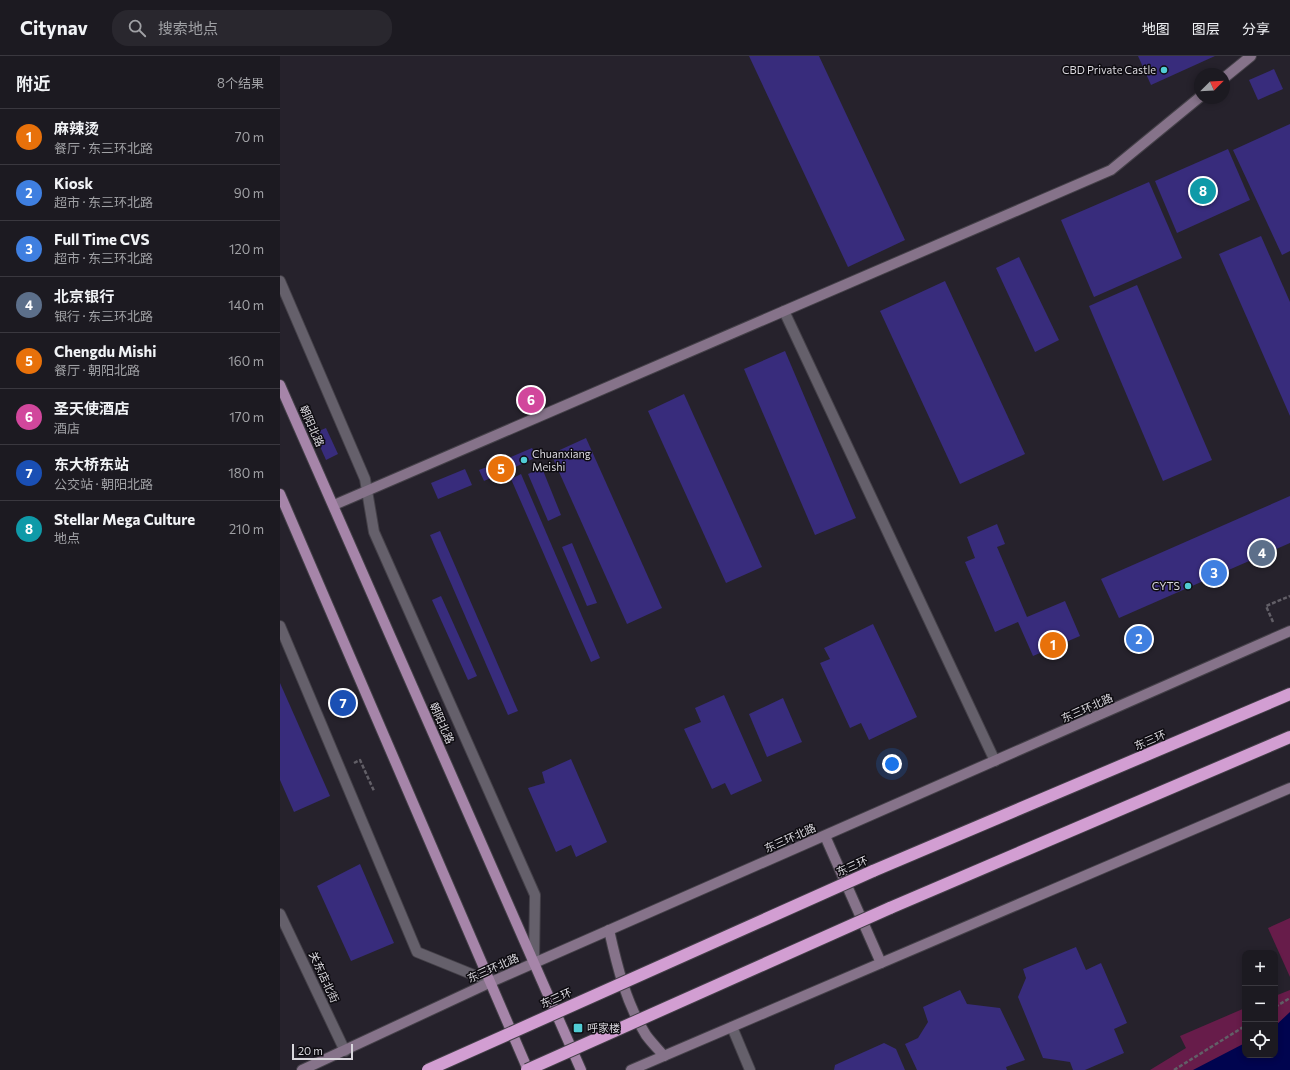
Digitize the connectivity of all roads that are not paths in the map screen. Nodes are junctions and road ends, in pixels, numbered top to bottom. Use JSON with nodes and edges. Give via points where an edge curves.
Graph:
{"nodes":[{"id":1,"x":1251,"y":56,"type":"edge"},
{"id":2,"x":1230,"y":73,"type":"edge"},
{"id":3,"x":1194,"y":102,"type":"edge"},
{"id":4,"x":280,"y":282,"type":"edge"},
{"id":5,"x":784,"y":311,"type":"junction"},
{"id":6,"x":280,"y":385,"type":"edge"},
{"id":7,"x":367,"y":490,"type":"junction"},
{"id":8,"x":280,"y":494,"type":"edge"},
{"id":9,"x":334,"y":505,"type":"junction"},
{"id":10,"x":280,"y":626,"type":"edge"},
{"id":11,"x":1290,"y":631,"type":"edge"},
{"id":12,"x":1290,"y":694,"type":"edge"},
{"id":13,"x":1290,"y":737,"type":"edge"},
{"id":14,"x":995,"y":761,"type":"junction"},
{"id":15,"x":1290,"y":788,"type":"edge"},
{"id":16,"x":825,"y":836,"type":"junction"},
{"id":17,"x":280,"y":914,"type":"edge"},
{"id":18,"x":609,"y":930,"type":"junction"},
{"id":19,"x":534,"y":963,"type":"junction"},
{"id":20,"x":881,"y":963,"type":"junction"},
{"id":21,"x":491,"y":982,"type":"junction"},
{"id":22,"x":732,"y":1027,"type":"junction"},
{"id":23,"x":345,"y":1051,"type":"junction"},
{"id":24,"x":664,"y":1056,"type":"junction"},
{"id":25,"x":302,"y":1070,"type":"edge"},
{"id":26,"x":428,"y":1070,"type":"edge"},
{"id":27,"x":528,"y":1070,"type":"edge"},
{"id":28,"x":582,"y":1070,"type":"edge"},
{"id":29,"x":631,"y":1070,"type":"edge"},
{"id":30,"x":750,"y":1070,"type":"edge"}],
"edges":[{"from":1,"to":2,"type":"street"},
{"from":3,"to":5,"type":"street","via":[[1111,170]]},
{"from":4,"to":7,"type":"street","via":[[365,479]]},
{"from":5,"to":7,"type":"street"},
{"from":5,"to":14,"type":"street"},
{"from":6,"to":9,"type":"main road","name":"朝阳北路"},
{"from":7,"to":9,"type":"street"},
{"from":7,"to":19,"type":"street","via":[[374,532],[535,894]]},
{"from":8,"to":21,"type":"main road"},
{"from":9,"to":19,"type":"main road","name":"朝阳北路"},
{"from":10,"to":21,"type":"street","via":[[417,952]]},
{"from":11,"to":14,"type":"street","name":"东三环北路"},
{"from":12,"to":26,"type":"highway","name":"东三环","bridge":true,"via":[[873,871]]},
{"from":13,"to":27,"type":"highway","bridge":true,"via":[[890,908]]},
{"from":14,"to":16,"type":"street","name":"东三环北路"},
{"from":15,"to":20,"type":"street"},
{"from":16,"to":18,"type":"street","name":"东三环北路"},
{"from":16,"to":20,"type":"street"},
{"from":17,"to":23,"type":"street","name":"关东店北街"},
{"from":18,"to":19,"type":"street","name":"东三环北路"},
{"from":18,"to":24,"type":"street","via":[[617,966],[630,1004],[647,1036]]},
{"from":19,"to":21,"type":"street","name":"东三环北路"},
{"from":19,"to":28,"type":"main road","name":"朝阳北路"},
{"from":20,"to":22,"type":"street"},
{"from":21,"to":23,"type":"street","name":"东三环北路"},
{"from":21,"to":27,"type":"main road"},
{"from":22,"to":24,"type":"street"},
{"from":22,"to":30,"type":"street"},
{"from":23,"to":25,"type":"street","name":"东三环北路"},
{"from":24,"to":29,"type":"street"}]}
